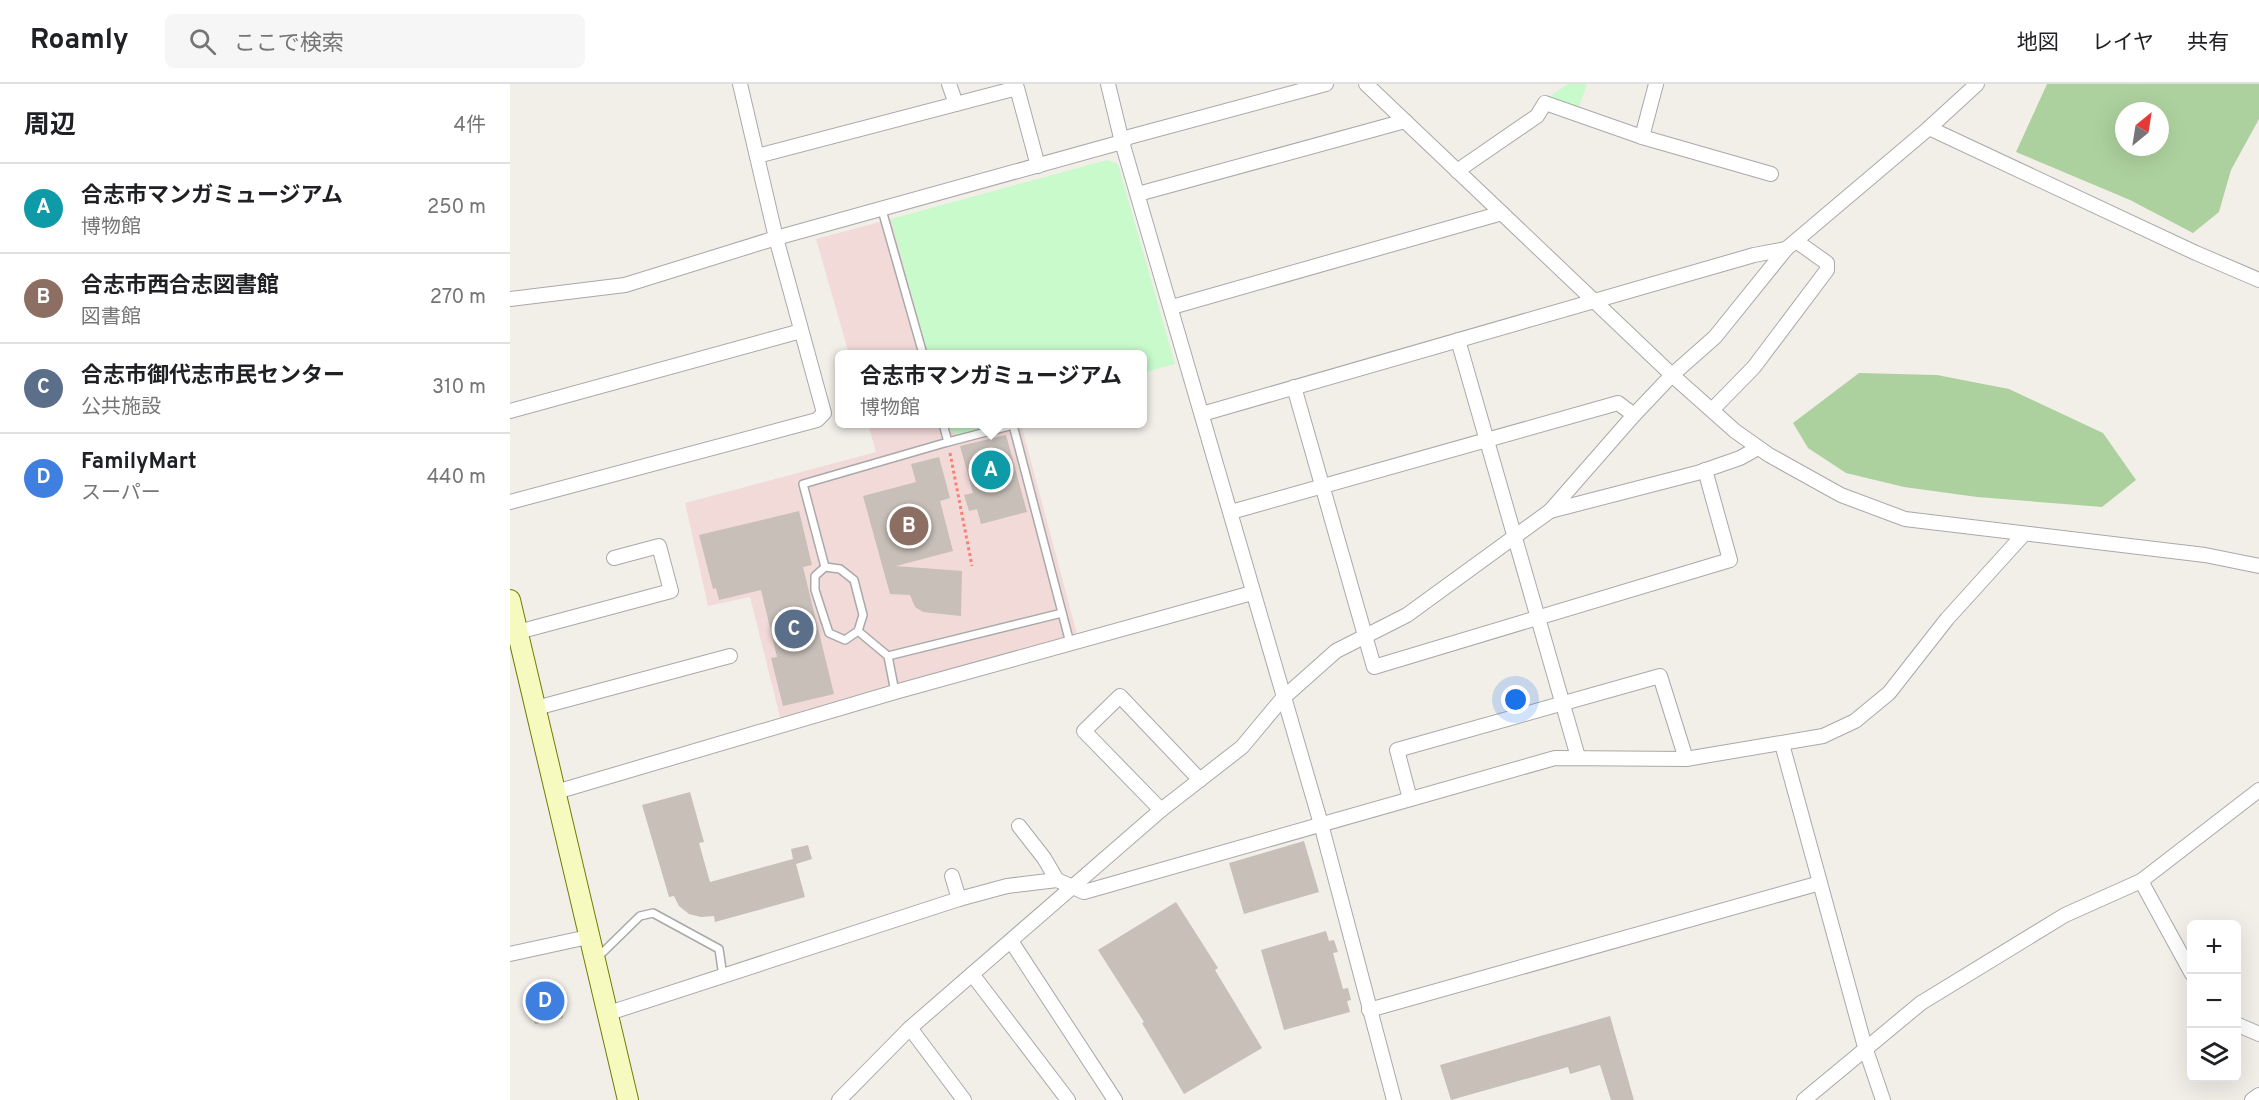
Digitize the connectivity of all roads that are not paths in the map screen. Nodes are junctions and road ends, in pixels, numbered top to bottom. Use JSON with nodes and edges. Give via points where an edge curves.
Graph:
{"nodes":[{"id":1,"x":740,"y":84,"type":"edge"},
{"id":2,"x":949,"y":84,"type":"edge"},
{"id":3,"x":1108,"y":84,"type":"edge"},
{"id":4,"x":1326,"y":84,"type":"edge"},
{"id":5,"x":1366,"y":84,"type":"edge"},
{"id":6,"x":1656,"y":84,"type":"edge"},
{"id":7,"x":1977,"y":84,"type":"edge"},
{"id":8,"x":956,"y":104,"type":"junction"},
{"id":9,"x":1405,"y":121,"type":"junction"},
{"id":10,"x":1929,"y":128,"type":"junction"},
{"id":11,"x":1642,"y":137,"type":"junction"},
{"id":12,"x":1122,"y":142,"type":"junction"},
{"id":13,"x":757,"y":156,"type":"junction"},
{"id":14,"x":1038,"y":166,"type":"junction"},
{"id":15,"x":1457,"y":171,"type":"junction"},
{"id":16,"x":1771,"y":174,"type":"dead end"},
{"id":17,"x":1138,"y":194,"type":"junction"},
{"id":18,"x":882,"y":210,"type":"junction"},
{"id":19,"x":1502,"y":213,"type":"junction"},
{"id":20,"x":776,"y":238,"type":"junction"},
{"id":21,"x":1791,"y":245,"type":"junction"},
{"id":22,"x":2259,"y":280,"type":"edge"},
{"id":23,"x":510,"y":299,"type":"edge"},
{"id":24,"x":1594,"y":301,"type":"junction"},
{"id":25,"x":1172,"y":308,"type":"junction"},
{"id":26,"x":801,"y":331,"type":"junction"},
{"id":27,"x":1458,"y":340,"type":"junction"},
{"id":28,"x":922,"y":350,"type":"edge"},
{"id":29,"x":1672,"y":375,"type":"junction"},
{"id":30,"x":1294,"y":387,"type":"junction"},
{"id":31,"x":1712,"y":410,"type":"junction"},
{"id":32,"x":510,"y":411,"type":"edge"},
{"id":33,"x":1202,"y":414,"type":"junction"},
{"id":34,"x":1634,"y":415,"type":"junction"},
{"id":35,"x":944,"y":428,"type":"edge"},
{"id":36,"x":1002,"y":428,"type":"edge"},
{"id":37,"x":1014,"y":428,"type":"edge"},
{"id":38,"x":1487,"y":440,"type":"junction"},
{"id":39,"x":948,"y":442,"type":"junction"},
{"id":40,"x":1758,"y":448,"type":"junction"},
{"id":41,"x":1706,"y":470,"type":"junction"},
{"id":42,"x":1322,"y":486,"type":"junction"},
{"id":43,"x":510,"y":502,"type":"edge"},
{"id":44,"x":1550,"y":510,"type":"junction"},
{"id":45,"x":1231,"y":512,"type":"junction"},
{"id":46,"x":2024,"y":534,"type":"junction"},
{"id":47,"x":1516,"y":536,"type":"junction"},
{"id":48,"x":614,"y":558,"type":"dead end"},
{"id":49,"x":2259,"y":566,"type":"edge"},
{"id":50,"x":825,"y":567,"type":"junction"},
{"id":51,"x":1252,"y":593,"type":"junction"},
{"id":52,"x":510,"y":600,"type":"edge"},
{"id":53,"x":1062,"y":613,"type":"junction"},
{"id":54,"x":1538,"y":618,"type":"junction"},
{"id":55,"x":858,"y":631,"type":"junction"},
{"id":56,"x":518,"y":632,"type":"junction"},
{"id":57,"x":1365,"y":635,"type":"junction"},
{"id":58,"x":1070,"y":643,"type":"junction"},
{"id":59,"x":730,"y":656,"type":"dead end"},
{"id":60,"x":888,"y":656,"type":"junction"},
{"id":61,"x":896,"y":692,"type":"junction"},
{"id":62,"x":1282,"y":699,"type":"junction"},
{"id":63,"x":1562,"y":701,"type":"junction"},
{"id":64,"x":536,"y":708,"type":"junction"},
{"id":65,"x":1782,"y":744,"type":"junction"},
{"id":66,"x":1578,"y":757,"type":"junction"},
{"id":67,"x":1686,"y":759,"type":"junction"},
{"id":68,"x":1200,"y":780,"type":"junction"},
{"id":69,"x":2259,"y":790,"type":"edge"},
{"id":70,"x":556,"y":792,"type":"junction"},
{"id":71,"x":1410,"y":799,"type":"junction"},
{"id":72,"x":1161,"y":810,"type":"junction"},
{"id":73,"x":1321,"y":824,"type":"junction"},
{"id":74,"x":1019,"y":826,"type":"dead end"},
{"id":75,"x":952,"y":876,"type":"dead end"},
{"id":76,"x":1057,"y":880,"type":"junction"},
{"id":77,"x":2141,"y":881,"type":"junction"},
{"id":78,"x":1820,"y":883,"type":"junction"},
{"id":79,"x":1074,"y":888,"type":"junction"},
{"id":80,"x":959,"y":899,"type":"junction"},
{"id":81,"x":588,"y":937,"type":"junction"},
{"id":82,"x":1011,"y":941,"type":"junction"},
{"id":83,"x":510,"y":954,"type":"edge"},
{"id":84,"x":594,"y":961,"type":"junction"},
{"id":85,"x":2187,"y":965,"type":"edge"},
{"id":86,"x":972,"y":974,"type":"junction"},
{"id":87,"x":723,"y":976,"type":"junction"},
{"id":88,"x":1369,"y":1010,"type":"junction"},
{"id":89,"x":606,"y":1014,"type":"junction"},
{"id":90,"x":2241,"y":1026,"type":"edge"},
{"id":91,"x":910,"y":1028,"type":"junction"},
{"id":92,"x":2259,"y":1034,"type":"edge"},
{"id":93,"x":1865,"y":1047,"type":"junction"},
{"id":94,"x":2259,"y":1095,"type":"edge"},
{"id":95,"x":841,"y":1099,"type":"edge"},
{"id":96,"x":628,"y":1100,"type":"edge"},
{"id":97,"x":964,"y":1100,"type":"edge"},
{"id":98,"x":1068,"y":1100,"type":"edge"},
{"id":99,"x":1115,"y":1100,"type":"edge"},
{"id":100,"x":1394,"y":1100,"type":"edge"},
{"id":101,"x":1804,"y":1100,"type":"edge"},
{"id":102,"x":1883,"y":1100,"type":"edge"},
{"id":103,"x":2252,"y":1100,"type":"edge"}],
"edges":[{"from":1,"to":13,"type":"street"},
{"from":2,"to":8,"type":"street"},
{"from":3,"to":12,"type":"street"},
{"from":4,"to":12,"type":"street"},
{"from":5,"to":9,"type":"street"},
{"from":6,"to":11,"type":"street"},
{"from":7,"to":10,"type":"street"},
{"from":8,"to":13,"type":"street"},
{"from":8,"to":14,"type":"street","via":[[1017,88]]},
{"from":9,"to":15,"type":"street"},
{"from":9,"to":17,"type":"street"},
{"from":10,"to":21,"type":"street"},
{"from":10,"to":22,"type":"street"},
{"from":11,"to":15,"type":"street","via":[[1545,103],[1537,116]]},
{"from":11,"to":16,"type":"street"},
{"from":12,"to":14,"type":"street"},
{"from":12,"to":17,"type":"street"},
{"from":13,"to":20,"type":"street"},
{"from":14,"to":18,"type":"street"},
{"from":15,"to":19,"type":"street"},
{"from":17,"to":25,"type":"street"},
{"from":18,"to":20,"type":"street"},
{"from":18,"to":28,"type":"lane"},
{"from":19,"to":24,"type":"street"},
{"from":19,"to":25,"type":"street"},
{"from":20,"to":23,"type":"street","via":[[625,285]]},
{"from":20,"to":26,"type":"street"},
{"from":21,"to":24,"type":"street"},
{"from":21,"to":29,"type":"street","via":[[1715,338]]},
{"from":21,"to":31,"type":"street","via":[[1827,263],[1827,270],[1754,367]]},
{"from":24,"to":27,"type":"street"},
{"from":24,"to":29,"type":"street"},
{"from":25,"to":33,"type":"street"},
{"from":26,"to":32,"type":"street"},
{"from":26,"to":43,"type":"street","via":[[824,413],[817,420]]},
{"from":27,"to":30,"type":"street"},
{"from":27,"to":38,"type":"street"},
{"from":29,"to":31,"type":"street"},
{"from":29,"to":34,"type":"street"},
{"from":30,"to":33,"type":"street"},
{"from":30,"to":42,"type":"street"},
{"from":31,"to":40,"type":"street"},
{"from":33,"to":45,"type":"street"},
{"from":34,"to":38,"type":"street","via":[[1618,403]]},
{"from":34,"to":44,"type":"street"},
{"from":35,"to":39,"type":"lane"},
{"from":36,"to":39,"type":"lane"},
{"from":37,"to":53,"type":"lane"},
{"from":38,"to":42,"type":"street"},
{"from":38,"to":47,"type":"street"},
{"from":39,"to":50,"type":"lane","via":[[803,484]]},
{"from":40,"to":41,"type":"street"},
{"from":40,"to":46,"type":"street","via":[[1841,495],[1905,519]]},
{"from":41,"to":44,"type":"street"},
{"from":41,"to":54,"type":"street","via":[[1730,560]]},
{"from":42,"to":45,"type":"street"},
{"from":42,"to":57,"type":"street"},
{"from":44,"to":47,"type":"street"},
{"from":45,"to":51,"type":"street"},
{"from":46,"to":49,"type":"street","via":[[2205,555]]},
{"from":46,"to":65,"type":"street","via":[[1947,619],[1889,693],[1855,721],[1823,736]]},
{"from":47,"to":54,"type":"street"},
{"from":47,"to":57,"type":"street","via":[[1407,615]]},
{"from":48,"to":56,"type":"street","via":[[659,546],[671,591]]},
{"from":50,"to":55,"type":"lane","via":[[840,568],[854,580],[863,615]]},
{"from":50,"to":55,"type":"lane","via":[[815,576],[815,590],[829,633],[845,640]]},
{"from":51,"to":58,"type":"street"},
{"from":51,"to":62,"type":"street"},
{"from":52,"to":56,"type":"street"},
{"from":53,"to":58,"type":"lane"},
{"from":53,"to":60,"type":"lane"},
{"from":54,"to":57,"type":"street","via":[[1374,667]]},
{"from":54,"to":63,"type":"street"},
{"from":55,"to":60,"type":"lane"},
{"from":56,"to":64,"type":"street"},
{"from":57,"to":62,"type":"street","via":[[1336,651]]},
{"from":58,"to":61,"type":"street"},
{"from":59,"to":64,"type":"street"},
{"from":60,"to":61,"type":"lane"},
{"from":61,"to":70,"type":"street"},
{"from":62,"to":68,"type":"street","via":[[1242,747]]},
{"from":62,"to":73,"type":"street"},
{"from":63,"to":66,"type":"street"},
{"from":63,"to":67,"type":"street","via":[[1660,676]]},
{"from":63,"to":71,"type":"street","via":[[1398,750]]},
{"from":64,"to":70,"type":"street"},
{"from":65,"to":67,"type":"street"},
{"from":65,"to":78,"type":"street"},
{"from":66,"to":67,"type":"street"},
{"from":66,"to":71,"type":"street","via":[[1556,758]]},
{"from":68,"to":72,"type":"street"},
{"from":68,"to":72,"type":"street","via":[[1120,696],[1084,731]]},
{"from":69,"to":77,"type":"street"},
{"from":70,"to":81,"type":"street"},
{"from":71,"to":73,"type":"street"},
{"from":72,"to":79,"type":"street"},
{"from":73,"to":79,"type":"street","via":[[1084,892]]},
{"from":73,"to":88,"type":"street"},
{"from":74,"to":76,"type":"street"},
{"from":75,"to":80,"type":"street"},
{"from":76,"to":79,"type":"street"},
{"from":76,"to":80,"type":"street","via":[[1007,886]]},
{"from":77,"to":85,"type":"street"},
{"from":77,"to":93,"type":"street","via":[[2065,915],[1921,1003]]},
{"from":78,"to":88,"type":"street"},
{"from":78,"to":93,"type":"street"},
{"from":79,"to":82,"type":"street"},
{"from":80,"to":87,"type":"street"},
{"from":81,"to":83,"type":"street"},
{"from":81,"to":84,"type":"street"},
{"from":82,"to":86,"type":"street"},
{"from":82,"to":99,"type":"street"},
{"from":84,"to":87,"type":"lane","via":[[640,916],[654,913],[719,949]]},
{"from":84,"to":89,"type":"street"},
{"from":86,"to":91,"type":"street"},
{"from":86,"to":98,"type":"street"},
{"from":87,"to":89,"type":"street"},
{"from":88,"to":100,"type":"street"},
{"from":89,"to":96,"type":"street"},
{"from":90,"to":92,"type":"street"},
{"from":91,"to":95,"type":"street"},
{"from":91,"to":97,"type":"street"},
{"from":93,"to":101,"type":"street"},
{"from":93,"to":102,"type":"street"},
{"from":94,"to":103,"type":"street"}]}
